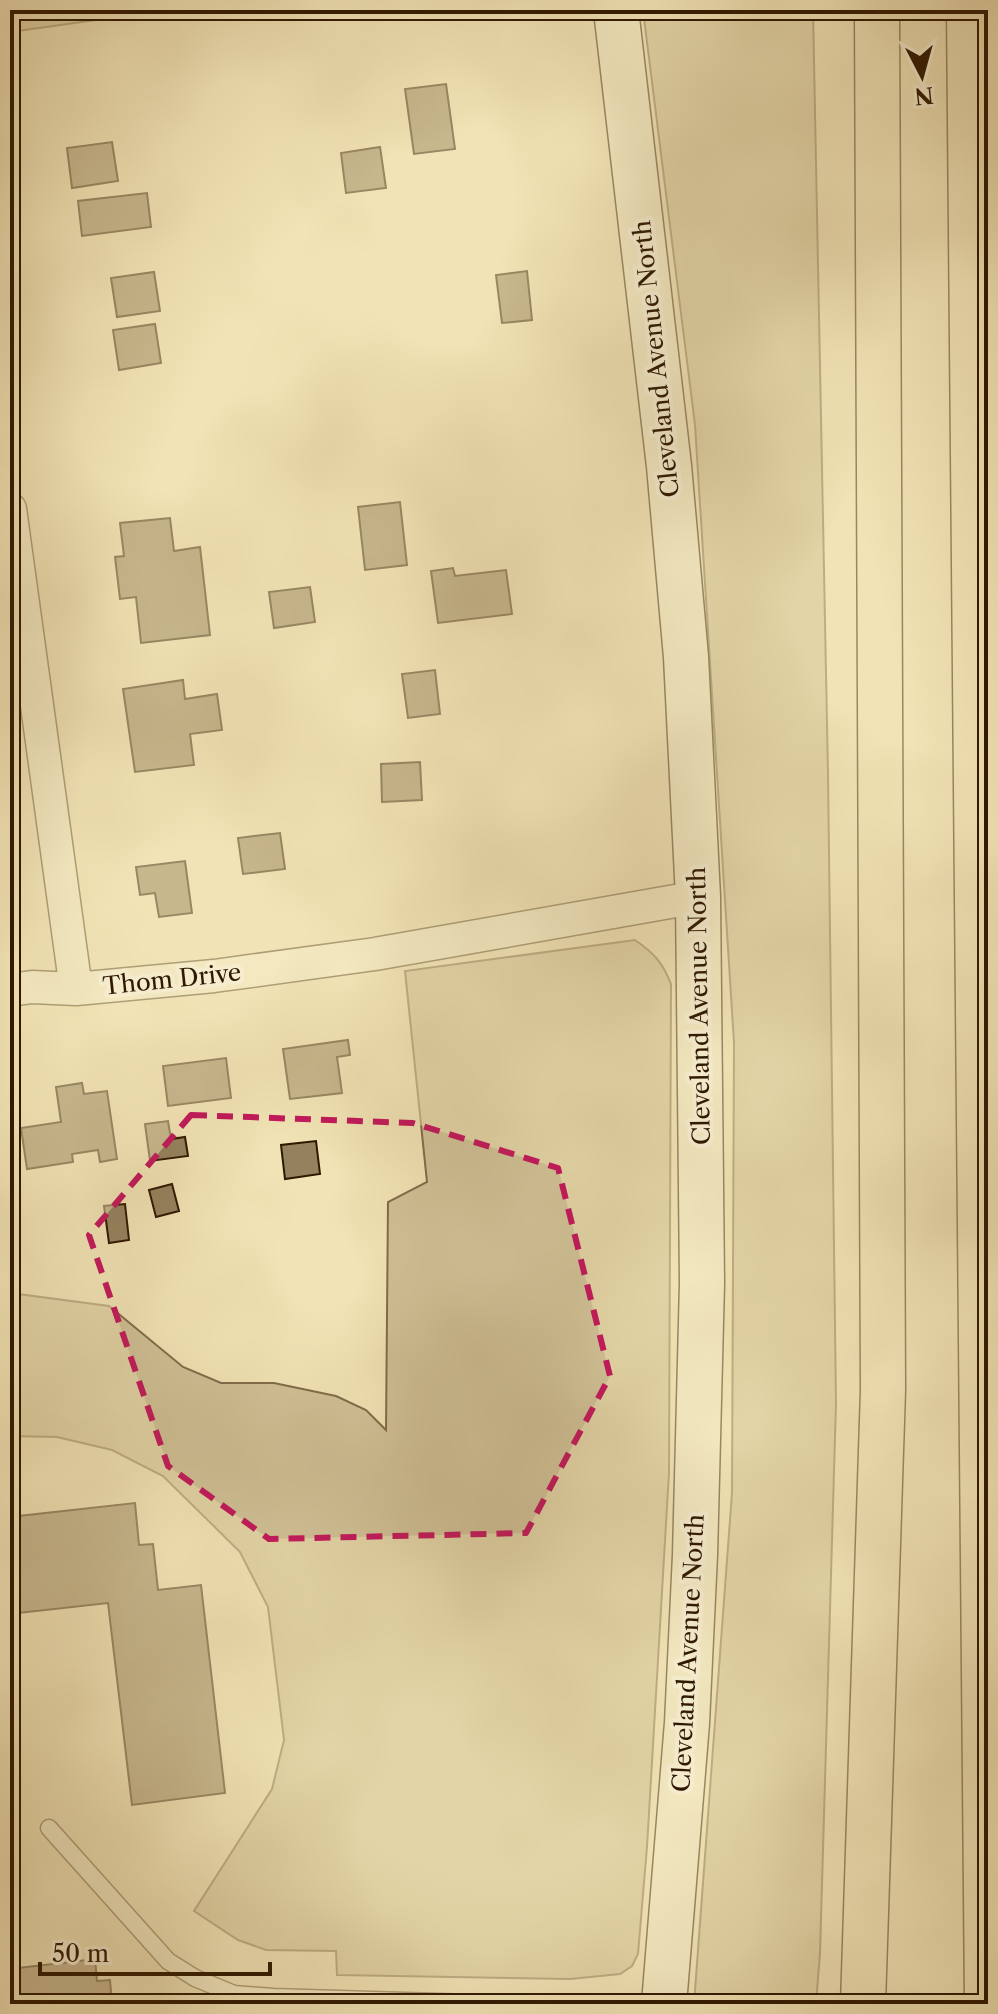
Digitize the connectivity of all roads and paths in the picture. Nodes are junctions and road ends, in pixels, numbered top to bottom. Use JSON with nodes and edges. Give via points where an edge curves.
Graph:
{"nodes":[{"id":1,"x":616,"y":10,"type":"edge"},
{"id":2,"x":877,"y":10,"type":"edge"},
{"id":3,"x":969,"y":10,"type":"edge"},
{"id":4,"x":10,"y":509,"type":"edge"},
{"id":5,"x":698,"y":897,"type":"junction"},
{"id":6,"x":76,"y":989,"type":"junction"},
{"id":7,"x":10,"y":990,"type":"edge"},
{"id":8,"x":49,"y":1828,"type":"dead end"},
{"id":9,"x":865,"y":1944,"type":"junction"},
{"id":10,"x":504,"y":2004,"type":"edge"},
{"id":11,"x":664,"y":2004,"type":"edge"},
{"id":12,"x":853,"y":2004,"type":"edge"},
{"id":13,"x":863,"y":2004,"type":"edge"},
{"id":14,"x":987,"y":2004,"type":"edge"}],
"edges":[{"from":1,"to":5,"type":"street","name":"Cleveland Avenue North","via":[[670,480],[686,657]]},
{"from":2,"to":9,"type":"highway","via":[[883,1390]]},
{"from":3,"to":14,"type":"highway"},
{"from":4,"to":6,"type":"street","name":"Thom Drive"},
{"from":5,"to":6,"type":"street","name":"Thom Drive","via":[[375,954]]},
{"from":5,"to":11,"type":"street","name":"Cleveland Avenue North","via":[[702,1283],[695,1555]]},
{"from":6,"to":7,"type":"street"},
{"from":8,"to":10,"type":"lane","via":[[168,1961],[234,1994]]},
{"from":9,"to":12,"type":"highway"},
{"from":9,"to":13,"type":"highway"}]}
